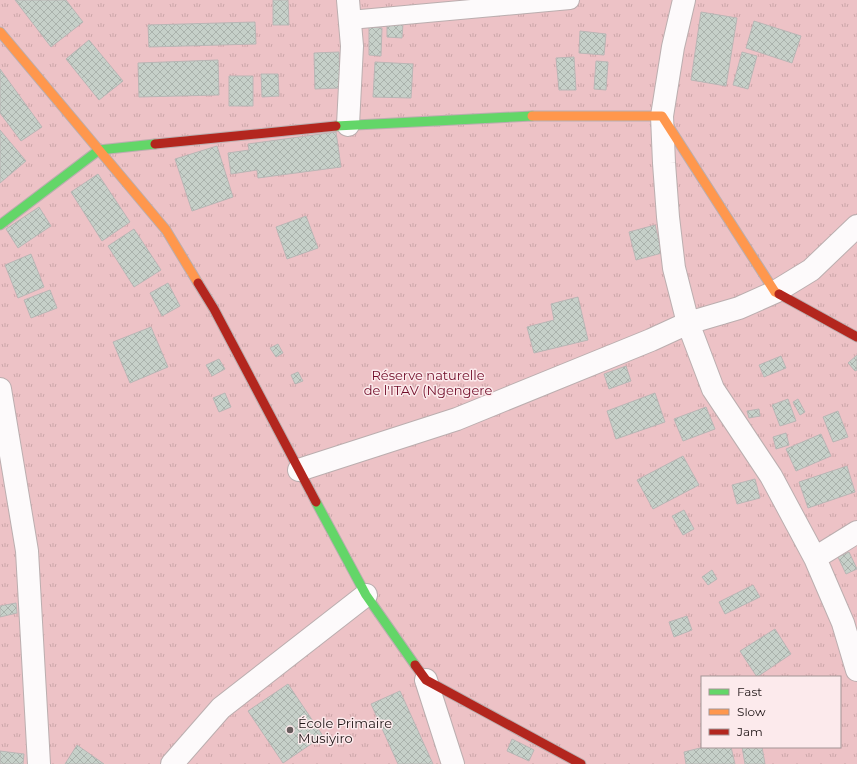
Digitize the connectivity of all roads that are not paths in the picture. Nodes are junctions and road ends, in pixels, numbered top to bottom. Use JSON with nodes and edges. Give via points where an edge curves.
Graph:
{"nodes":[{"id":1,"x":570,"y":0,"type":"edge"},
{"id":2,"x":684,"y":0,"type":"edge"},
{"id":3,"x":349,"y":10,"type":"edge"},
{"id":4,"x":0,"y":32,"type":"edge"},
{"id":5,"x":662,"y":116,"type":"junction"},
{"id":6,"x":348,"y":125,"type":"junction"},
{"id":7,"x":99,"y":150,"type":"junction"},
{"id":8,"x":0,"y":225,"type":"edge"},
{"id":9,"x":857,"y":226,"type":"edge"},
{"id":10,"x":775,"y":292,"type":"junction"},
{"id":11,"x":688,"y":323,"type":"junction"},
{"id":12,"x":857,"y":336,"type":"edge"},
{"id":13,"x":0,"y":389,"type":"edge"},
{"id":14,"x":299,"y":470,"type":"junction"},
{"id":15,"x":857,"y":532,"type":"edge"},
{"id":16,"x":815,"y":558,"type":"junction"},
{"id":17,"x":366,"y":595,"type":"junction"},
{"id":18,"x":857,"y":670,"type":"edge"},
{"id":19,"x":426,"y":680,"type":"junction"},
{"id":20,"x":39,"y":764,"type":"edge"},
{"id":21,"x":172,"y":764,"type":"edge"},
{"id":22,"x":453,"y":764,"type":"edge"},
{"id":23,"x":581,"y":764,"type":"edge"}],
"edges":[{"from":1,"to":3,"type":"lane"},
{"from":2,"to":5,"type":"street","via":[[673,47]]},
{"from":3,"to":6,"type":"street","via":[[352,46]]},
{"from":4,"to":7,"type":"street"},
{"from":5,"to":6,"type":"street","via":[[539,116]]},
{"from":5,"to":10,"type":"street"},
{"from":5,"to":11,"type":"street","via":[[674,268]]},
{"from":6,"to":7,"type":"street"},
{"from":7,"to":8,"type":"street"},
{"from":7,"to":14,"type":"street","via":[[166,230],[214,309]]},
{"from":9,"to":10,"type":"street","via":[[811,270]]},
{"from":10,"to":11,"type":"street","via":[[739,308]]},
{"from":10,"to":12,"type":"street"},
{"from":11,"to":14,"type":"street","via":[[457,419]]},
{"from":11,"to":16,"type":"street","via":[[713,390],[771,476]]},
{"from":13,"to":20,"type":"street","via":[[27,552]]},
{"from":14,"to":17,"type":"street"},
{"from":15,"to":16,"type":"street"},
{"from":16,"to":18,"type":"street","via":[[842,623]]},
{"from":17,"to":19,"type":"street"},
{"from":17,"to":21,"type":"street","via":[[221,708]]},
{"from":19,"to":22,"type":"street"},
{"from":19,"to":23,"type":"street"}]}
